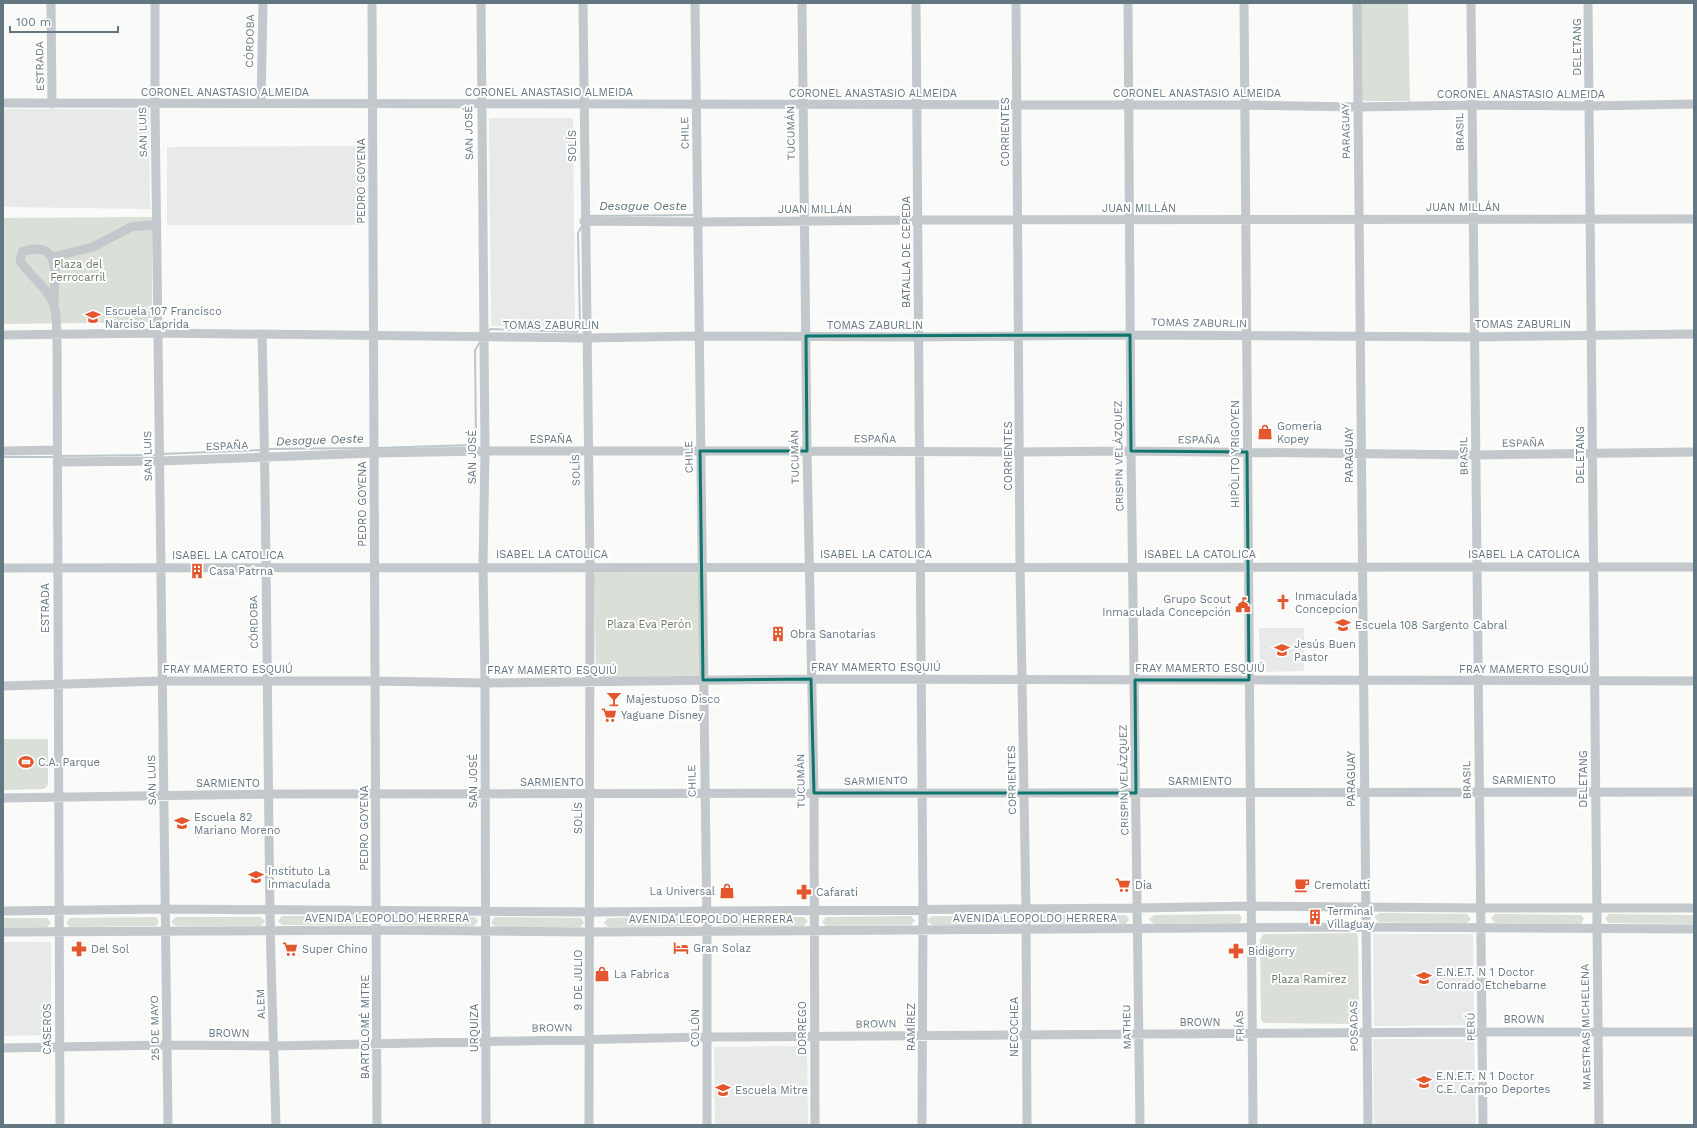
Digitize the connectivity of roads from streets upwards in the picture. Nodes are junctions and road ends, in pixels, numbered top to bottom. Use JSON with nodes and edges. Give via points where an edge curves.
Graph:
{"nodes":[{"id":1,"x":51,"y":3,"type":"edge"},
{"id":2,"x":155,"y":3,"type":"edge"},
{"id":3,"x":263,"y":3,"type":"edge"},
{"id":4,"x":372,"y":3,"type":"edge"},
{"id":5,"x":481,"y":3,"type":"edge"},
{"id":6,"x":582,"y":3,"type":"edge"},
{"id":7,"x":696,"y":3,"type":"edge"},
{"id":8,"x":802,"y":3,"type":"edge"},
{"id":9,"x":916,"y":3,"type":"edge"},
{"id":10,"x":1016,"y":3,"type":"edge"},
{"id":11,"x":1128,"y":3,"type":"edge"},
{"id":12,"x":1244,"y":3,"type":"edge"},
{"id":13,"x":1357,"y":3,"type":"edge"},
{"id":14,"x":1471,"y":3,"type":"edge"},
{"id":15,"x":1588,"y":3,"type":"edge"},
{"id":16,"x":3,"y":103,"type":"edge"},
{"id":17,"x":52,"y":104,"type":"junction"},
{"id":18,"x":155,"y":104,"type":"junction"},
{"id":19,"x":261,"y":104,"type":"junction"},
{"id":20,"x":372,"y":104,"type":"junction"},
{"id":21,"x":481,"y":104,"type":"junction"},
{"id":22,"x":584,"y":104,"type":"junction"},
{"id":23,"x":697,"y":104,"type":"junction"},
{"id":24,"x":1694,"y":104,"type":"edge"},
{"id":25,"x":802,"y":105,"type":"junction"},
{"id":26,"x":916,"y":105,"type":"junction"},
{"id":27,"x":1018,"y":105,"type":"junction"},
{"id":28,"x":1128,"y":105,"type":"junction"},
{"id":29,"x":1245,"y":105,"type":"junction"},
{"id":30,"x":1472,"y":105,"type":"junction"},
{"id":31,"x":1589,"y":106,"type":"junction"},
{"id":32,"x":1358,"y":107,"type":"junction"},
{"id":33,"x":1590,"y":218,"type":"junction"},
{"id":34,"x":1246,"y":219,"type":"junction"},
{"id":35,"x":1359,"y":219,"type":"junction"},
{"id":36,"x":1694,"y":219,"type":"edge"},
{"id":37,"x":804,"y":220,"type":"junction"},
{"id":38,"x":917,"y":220,"type":"junction"},
{"id":39,"x":1128,"y":220,"type":"junction"},
{"id":40,"x":1473,"y":220,"type":"junction"},
{"id":41,"x":584,"y":221,"type":"junction"},
{"id":42,"x":1018,"y":221,"type":"junction"},
{"id":43,"x":698,"y":222,"type":"junction"},
{"id":44,"x":157,"y":224,"type":"junction"},
{"id":45,"x":52,"y":257,"type":"junction"},
{"id":46,"x":54,"y":304,"type":"junction"},
{"id":47,"x":159,"y":333,"type":"junction"},
{"id":48,"x":57,"y":334,"type":"junction"},
{"id":49,"x":262,"y":334,"type":"junction"},
{"id":50,"x":374,"y":334,"type":"junction"},
{"id":51,"x":1694,"y":334,"type":"edge"},
{"id":52,"x":3,"y":335,"type":"edge"},
{"id":53,"x":1130,"y":335,"type":"junction"},
{"id":54,"x":699,"y":336,"type":"junction"},
{"id":55,"x":806,"y":336,"type":"junction"},
{"id":56,"x":1018,"y":336,"type":"junction"},
{"id":57,"x":1246,"y":336,"type":"junction"},
{"id":58,"x":1360,"y":336,"type":"junction"},
{"id":59,"x":1591,"y":336,"type":"junction"},
{"id":60,"x":483,"y":337,"type":"junction"},
{"id":61,"x":918,"y":337,"type":"junction"},
{"id":62,"x":1474,"y":337,"type":"junction"},
{"id":63,"x":587,"y":338,"type":"junction"},
{"id":64,"x":57,"y":450,"type":"junction"},
{"id":65,"x":807,"y":450,"type":"junction"},
{"id":66,"x":3,"y":451,"type":"edge"},
{"id":67,"x":485,"y":451,"type":"junction"},
{"id":68,"x":700,"y":451,"type":"junction"},
{"id":69,"x":1131,"y":451,"type":"junction"},
{"id":70,"x":588,"y":452,"type":"junction"},
{"id":71,"x":919,"y":452,"type":"junction"},
{"id":72,"x":1020,"y":452,"type":"junction"},
{"id":73,"x":1247,"y":452,"type":"junction"},
{"id":74,"x":1694,"y":452,"type":"edge"},
{"id":75,"x":375,"y":453,"type":"junction"},
{"id":76,"x":1361,"y":453,"type":"junction"},
{"id":77,"x":1592,"y":454,"type":"junction"},
{"id":78,"x":1476,"y":455,"type":"junction"},
{"id":79,"x":265,"y":457,"type":"junction"},
{"id":80,"x":160,"y":461,"type":"junction"},
{"id":81,"x":57,"y":462,"type":"junction"},
{"id":82,"x":374,"y":566,"type":"junction"},
{"id":83,"x":483,"y":566,"type":"junction"},
{"id":84,"x":590,"y":566,"type":"junction"},
{"id":85,"x":702,"y":566,"type":"junction"},
{"id":86,"x":809,"y":566,"type":"junction"},
{"id":87,"x":920,"y":566,"type":"junction"},
{"id":88,"x":1020,"y":566,"type":"junction"},
{"id":89,"x":1133,"y":566,"type":"junction"},
{"id":90,"x":1248,"y":566,"type":"junction"},
{"id":91,"x":1362,"y":566,"type":"junction"},
{"id":92,"x":1477,"y":566,"type":"junction"},
{"id":93,"x":1593,"y":566,"type":"junction"},
{"id":94,"x":57,"y":567,"type":"junction"},
{"id":95,"x":162,"y":567,"type":"junction"},
{"id":96,"x":265,"y":567,"type":"junction"},
{"id":97,"x":1694,"y":567,"type":"edge"},
{"id":98,"x":3,"y":568,"type":"edge"},
{"id":99,"x":811,"y":679,"type":"junction"},
{"id":100,"x":921,"y":679,"type":"junction"},
{"id":101,"x":703,"y":680,"type":"junction"},
{"id":102,"x":1022,"y":680,"type":"junction"},
{"id":103,"x":1134,"y":680,"type":"junction"},
{"id":104,"x":1249,"y":680,"type":"junction"},
{"id":105,"x":1363,"y":680,"type":"junction"},
{"id":106,"x":1478,"y":680,"type":"junction"},
{"id":107,"x":162,"y":681,"type":"junction"},
{"id":108,"x":268,"y":681,"type":"junction"},
{"id":109,"x":375,"y":681,"type":"junction"},
{"id":110,"x":1594,"y":681,"type":"junction"},
{"id":111,"x":591,"y":682,"type":"junction"},
{"id":112,"x":1694,"y":682,"type":"edge"},
{"id":113,"x":485,"y":683,"type":"junction"},
{"id":114,"x":58,"y":685,"type":"junction"},
{"id":115,"x":3,"y":686,"type":"edge"},
{"id":116,"x":922,"y":792,"type":"junction"},
{"id":117,"x":1364,"y":792,"type":"junction"},
{"id":118,"x":1479,"y":792,"type":"junction"},
{"id":119,"x":1595,"y":792,"type":"junction"},
{"id":120,"x":1694,"y":792,"type":"edge"},
{"id":121,"x":814,"y":793,"type":"junction"},
{"id":122,"x":1024,"y":793,"type":"junction"},
{"id":123,"x":1136,"y":793,"type":"junction"},
{"id":124,"x":1250,"y":793,"type":"junction"},
{"id":125,"x":269,"y":794,"type":"junction"},
{"id":126,"x":376,"y":794,"type":"junction"},
{"id":127,"x":485,"y":794,"type":"junction"},
{"id":128,"x":590,"y":794,"type":"junction"},
{"id":129,"x":704,"y":794,"type":"junction"},
{"id":130,"x":164,"y":795,"type":"junction"},
{"id":131,"x":59,"y":797,"type":"junction"},
{"id":132,"x":3,"y":798,"type":"edge"},
{"id":133,"x":1251,"y":906,"type":"junction"},
{"id":134,"x":1364,"y":906,"type":"junction"},
{"id":135,"x":1137,"y":908,"type":"junction"},
{"id":136,"x":1480,"y":908,"type":"junction"},
{"id":137,"x":1596,"y":908,"type":"junction"},
{"id":138,"x":1694,"y":908,"type":"edge"},
{"id":139,"x":166,"y":909,"type":"junction"},
{"id":140,"x":923,"y":909,"type":"junction"},
{"id":141,"x":1026,"y":909,"type":"junction"},
{"id":142,"x":270,"y":910,"type":"junction"},
{"id":143,"x":377,"y":910,"type":"junction"},
{"id":144,"x":706,"y":910,"type":"junction"},
{"id":145,"x":814,"y":910,"type":"junction"},
{"id":146,"x":3,"y":911,"type":"edge"},
{"id":147,"x":485,"y":911,"type":"junction"},
{"id":148,"x":58,"y":912,"type":"junction"},
{"id":149,"x":590,"y":912,"type":"junction"},
{"id":150,"x":1365,"y":927,"type":"junction"},
{"id":151,"x":1251,"y":928,"type":"junction"},
{"id":152,"x":1481,"y":928,"type":"junction"},
{"id":153,"x":1596,"y":928,"type":"junction"},
{"id":154,"x":1138,"y":929,"type":"junction"},
{"id":155,"x":1694,"y":929,"type":"edge"},
{"id":156,"x":270,"y":930,"type":"junction"},
{"id":157,"x":377,"y":930,"type":"junction"},
{"id":158,"x":486,"y":930,"type":"junction"},
{"id":159,"x":814,"y":930,"type":"junction"},
{"id":160,"x":922,"y":930,"type":"junction"},
{"id":161,"x":1026,"y":930,"type":"junction"},
{"id":162,"x":165,"y":931,"type":"junction"},
{"id":163,"x":707,"y":931,"type":"junction"},
{"id":164,"x":3,"y":932,"type":"edge"},
{"id":165,"x":58,"y":932,"type":"junction"},
{"id":166,"x":590,"y":932,"type":"junction"},
{"id":167,"x":1598,"y":1031,"type":"junction"},
{"id":168,"x":1483,"y":1032,"type":"junction"},
{"id":169,"x":1694,"y":1032,"type":"edge"},
{"id":170,"x":1252,"y":1033,"type":"junction"},
{"id":171,"x":1366,"y":1033,"type":"junction"},
{"id":172,"x":1139,"y":1034,"type":"junction"},
{"id":173,"x":923,"y":1036,"type":"junction"},
{"id":174,"x":1026,"y":1036,"type":"junction"},
{"id":175,"x":707,"y":1037,"type":"junction"},
{"id":176,"x":814,"y":1038,"type":"junction"},
{"id":177,"x":590,"y":1040,"type":"junction"},
{"id":178,"x":486,"y":1041,"type":"junction"},
{"id":179,"x":377,"y":1044,"type":"junction"},
{"id":180,"x":167,"y":1045,"type":"junction"},
{"id":181,"x":274,"y":1046,"type":"junction"},
{"id":182,"x":59,"y":1047,"type":"junction"},
{"id":183,"x":3,"y":1048,"type":"edge"},
{"id":184,"x":60,"y":1125,"type":"edge"},
{"id":185,"x":168,"y":1125,"type":"edge"},
{"id":186,"x":276,"y":1125,"type":"edge"},
{"id":187,"x":377,"y":1125,"type":"edge"},
{"id":188,"x":486,"y":1125,"type":"edge"},
{"id":189,"x":589,"y":1125,"type":"edge"},
{"id":190,"x":707,"y":1125,"type":"edge"},
{"id":191,"x":815,"y":1125,"type":"edge"},
{"id":192,"x":922,"y":1125,"type":"edge"},
{"id":193,"x":1027,"y":1125,"type":"edge"},
{"id":194,"x":1140,"y":1125,"type":"edge"},
{"id":195,"x":1253,"y":1125,"type":"edge"},
{"id":196,"x":1368,"y":1125,"type":"edge"},
{"id":197,"x":1483,"y":1125,"type":"edge"},
{"id":198,"x":1599,"y":1125,"type":"edge"}],
"edges":[{"from":1,"to":17,"type":"street","name":"ESTRADA"},
{"from":2,"to":18,"type":"street","name":"SAN LUIS"},
{"from":3,"to":19,"type":"street","name":"CÓRDOBA"},
{"from":4,"to":20,"type":"street","name":"PEDRO GOYENA"},
{"from":5,"to":21,"type":"street","name":"SAN JOSÉ"},
{"from":6,"to":22,"type":"street","name":"SOLÍS"},
{"from":7,"to":23,"type":"street","name":"CHILE"},
{"from":8,"to":25,"type":"street","name":"TUCUMÁN"},
{"from":9,"to":26,"type":"street","name":"BATALLA DE CEPEDA"},
{"from":10,"to":27,"type":"street","name":"CORRIENTES"},
{"from":11,"to":28,"type":"street","name":"CRISPIN VELÁZQUEZ"},
{"from":12,"to":29,"type":"street","name":"HIPÓLITO YRIGOYEN"},
{"from":13,"to":32,"type":"street","name":"PARAGUAY"},
{"from":14,"to":30,"type":"street","name":"BRASIL"},
{"from":15,"to":31,"type":"street","name":"DELETANG"},
{"from":16,"to":17,"type":"street","name":"CORONEL ANASTASIO ALMEIDA"},
{"from":17,"to":18,"type":"street","name":"CORONEL ANASTASIO ALMEIDA"},
{"from":18,"to":19,"type":"street","name":"CORONEL ANASTASIO ALMEIDA"},
{"from":18,"to":44,"type":"street","name":"SAN LUIS"},
{"from":19,"to":20,"type":"street","name":"CORONEL ANASTASIO ALMEIDA"},
{"from":20,"to":21,"type":"street","name":"CORONEL ANASTASIO ALMEIDA"},
{"from":20,"to":50,"type":"street","name":"PEDRO GOYENA"},
{"from":21,"to":22,"type":"street","name":"CORONEL ANASTASIO ALMEIDA"},
{"from":21,"to":60,"type":"street","name":"SAN JOSÉ"},
{"from":22,"to":23,"type":"street","name":"CORONEL ANASTASIO ALMEIDA"},
{"from":22,"to":41,"type":"street","name":"SOLÍS"},
{"from":23,"to":25,"type":"street","name":"CORONEL ANASTASIO ALMEIDA"},
{"from":23,"to":43,"type":"street","name":"CHILE"},
{"from":24,"to":31,"type":"street","name":"CORONEL ANASTASIO ALMEIDA"},
{"from":25,"to":26,"type":"street","name":"CORONEL ANASTASIO ALMEIDA"},
{"from":25,"to":37,"type":"street","name":"TUCUMÁN"},
{"from":26,"to":27,"type":"street","name":"CORONEL ANASTASIO ALMEIDA"},
{"from":26,"to":38,"type":"street","name":"BATALLA DE CEPEDA"},
{"from":27,"to":28,"type":"street","name":"CORONEL ANASTASIO ALMEIDA"},
{"from":27,"to":42,"type":"street","name":"CORRIENTES"},
{"from":28,"to":29,"type":"street","name":"CORONEL ANASTASIO ALMEIDA"},
{"from":28,"to":39,"type":"street","name":"CRISPIN VELÁZQUEZ"},
{"from":29,"to":32,"type":"street","name":"CORONEL ANASTASIO ALMEIDA"},
{"from":29,"to":34,"type":"street","name":"HIPÓLITO YRIGOYEN"},
{"from":30,"to":31,"type":"street","name":"CORONEL ANASTASIO ALMEIDA"},
{"from":30,"to":32,"type":"street","name":"CORONEL ANASTASIO ALMEIDA"},
{"from":30,"to":40,"type":"street","name":"BRASIL"},
{"from":31,"to":33,"type":"street","name":"DELETANG"},
{"from":32,"to":35,"type":"street","name":"PARAGUAY"},
{"from":33,"to":36,"type":"street","name":"JUAN MILLÁN"},
{"from":33,"to":40,"type":"street","name":"JUAN MILLÁN"},
{"from":33,"to":59,"type":"street","name":"DELETANG"},
{"from":34,"to":35,"type":"street","name":"JUAN MILLÁN"},
{"from":34,"to":39,"type":"street","name":"JUAN MILLÁN"},
{"from":34,"to":57,"type":"street","name":"HIPÓLITO YRIGOYEN"},
{"from":35,"to":40,"type":"street","name":"JUAN MILLÁN"},
{"from":35,"to":58,"type":"street","name":"PARAGUAY"},
{"from":37,"to":38,"type":"street","name":"JUAN MILLÁN"},
{"from":37,"to":43,"type":"street","name":"JUAN MILLÁN"},
{"from":37,"to":55,"type":"street","name":"TUCUMÁN"},
{"from":38,"to":42,"type":"street","name":"JUAN MILLÁN"},
{"from":38,"to":61,"type":"street","name":"BATALLA DE CEPEDA"},
{"from":39,"to":42,"type":"street","name":"JUAN MILLÁN"},
{"from":39,"to":53,"type":"street","name":"CRISPIN VELÁZQUEZ"},
{"from":40,"to":62,"type":"street","name":"BRASIL"},
{"from":41,"to":43,"type":"street","name":"JUAN MILLÁN"},
{"from":41,"to":63,"type":"street","name":"SOLÍS"},
{"from":42,"to":56,"type":"street","name":"CORRIENTES"},
{"from":43,"to":54,"type":"street","name":"CHILE"},
{"from":44,"to":45,"type":"street","via":[[131,227],[93,247]]},
{"from":44,"to":47,"type":"street","name":"SAN LUIS"},
{"from":45,"to":46,"type":"street","name":"ESTRADA"},
{"from":45,"to":46,"type":"street","via":[[45,250],[33,248],[22,252],[20,261]]},
{"from":46,"to":48,"type":"street","name":"ESTRADA"},
{"from":47,"to":48,"type":"street","name":"TOMAS ZABURLIN"},
{"from":47,"to":49,"type":"street","name":"TOMAS ZABURLIN"},
{"from":47,"to":80,"type":"street","name":"SAN LUIS"},
{"from":48,"to":52,"type":"street","name":"TOMAS ZABURLIN"},
{"from":48,"to":64,"type":"street","name":"ESTRADA"},
{"from":49,"to":50,"type":"street","name":"TOMAS ZABURLIN"},
{"from":49,"to":79,"type":"street","name":"CÓRDOBA"},
{"from":50,"to":60,"type":"street","name":"TOMAS ZABURLIN"},
{"from":50,"to":75,"type":"street","name":"PEDRO GOYENA"},
{"from":51,"to":59,"type":"street","name":"TOMAS ZABURLIN"},
{"from":53,"to":56,"type":"street","name":"TOMAS ZABURLIN"},
{"from":53,"to":57,"type":"street","name":"TOMAS ZABURLIN"},
{"from":53,"to":69,"type":"street","name":"CRISPIN VELÁZQUEZ"},
{"from":54,"to":55,"type":"street","name":"TOMAS ZABURLIN"},
{"from":54,"to":63,"type":"street","name":"TOMAS ZABURLIN"},
{"from":54,"to":68,"type":"street","name":"CHILE"},
{"from":55,"to":61,"type":"street","name":"TOMAS ZABURLIN"},
{"from":55,"to":65,"type":"street","name":"TUCUMÁN"},
{"from":56,"to":61,"type":"street","name":"TOMAS ZABURLIN"},
{"from":56,"to":72,"type":"street","name":"CORRIENTES"},
{"from":57,"to":58,"type":"street","name":"TOMAS ZABURLIN"},
{"from":57,"to":73,"type":"street","name":"HIPÓLITO YRIGOYEN"},
{"from":58,"to":62,"type":"street","name":"TOMAS ZABURLIN"},
{"from":58,"to":76,"type":"street","name":"PARAGUAY"},
{"from":59,"to":62,"type":"street","name":"TOMAS ZABURLIN"},
{"from":59,"to":77,"type":"street","name":"DELETANG"},
{"from":60,"to":63,"type":"street","name":"TOMAS ZABURLIN"},
{"from":60,"to":67,"type":"street","name":"SAN JOSÉ"},
{"from":61,"to":71,"type":"street","name":"BATALLA DE CEPEDA"},
{"from":62,"to":78,"type":"street","name":"BRASIL"},
{"from":63,"to":70,"type":"street","name":"SOLÍS"},
{"from":64,"to":66,"type":"street"},
{"from":64,"to":81,"type":"street","name":"ESTRADA"},
{"from":65,"to":68,"type":"street","name":"ESPAÑA"},
{"from":65,"to":71,"type":"street","name":"ESPAÑA"},
{"from":65,"to":86,"type":"street","name":"TUCUMÁN"},
{"from":67,"to":70,"type":"street","name":"ESPAÑA"},
{"from":67,"to":75,"type":"street","name":"ESPAÑA"},
{"from":67,"to":83,"type":"street","name":"SAN JOSÉ"},
{"from":68,"to":70,"type":"street","name":"ESPAÑA"},
{"from":68,"to":85,"type":"street","name":"CHILE"},
{"from":69,"to":72,"type":"street","name":"ESPAÑA"},
{"from":69,"to":73,"type":"street","name":"ESPAÑA"},
{"from":69,"to":89,"type":"street","name":"CRISPIN VELÁZQUEZ"},
{"from":70,"to":84,"type":"street","name":"SOLÍS"},
{"from":71,"to":72,"type":"street","name":"ESPAÑA"},
{"from":71,"to":87,"type":"street","name":"BATALLA DE CEPEDA"},
{"from":72,"to":88,"type":"street","name":"CORRIENTES"},
{"from":73,"to":76,"type":"street","name":"ESPAÑA"},
{"from":73,"to":90,"type":"street","name":"HIPÓLITO YRIGOYEN"},
{"from":74,"to":77,"type":"street","name":"ESPAÑA"},
{"from":75,"to":79,"type":"street","name":"ESPAÑA"},
{"from":75,"to":82,"type":"street","name":"PEDRO GOYENA"},
{"from":76,"to":78,"type":"street","name":"ESPAÑA"},
{"from":76,"to":91,"type":"street","name":"PARAGUAY"},
{"from":77,"to":78,"type":"street","name":"ESPAÑA"},
{"from":77,"to":93,"type":"street","name":"DELETANG"},
{"from":78,"to":92,"type":"street","name":"BRASIL"},
{"from":79,"to":80,"type":"street","name":"ESPAÑA"},
{"from":79,"to":96,"type":"street","name":"CÓRDOBA"},
{"from":80,"to":81,"type":"street","name":"ESPAÑA"},
{"from":80,"to":95,"type":"street","name":"SAN LUIS"},
{"from":81,"to":94,"type":"street","name":"ESTRADA"},
{"from":82,"to":83,"type":"street","name":"ISABEL LA CATOLICA"},
{"from":82,"to":96,"type":"street","name":"ISABEL LA CATOLICA"},
{"from":82,"to":109,"type":"street","name":"PEDRO GOYENA"},
{"from":83,"to":84,"type":"street","name":"ISABEL LA CATOLICA"},
{"from":83,"to":113,"type":"street","name":"SAN JOSÉ"},
{"from":84,"to":85,"type":"street","name":"ISABEL LA CATOLICA"},
{"from":84,"to":111,"type":"street","name":"SOLÍS"},
{"from":85,"to":86,"type":"street","name":"ISABEL LA CATOLICA"},
{"from":85,"to":101,"type":"street","name":"CHILE"},
{"from":86,"to":87,"type":"street","name":"ISABEL LA CATOLICA"},
{"from":86,"to":99,"type":"street","name":"TUCUMÁN"},
{"from":87,"to":88,"type":"street","name":"ISABEL LA CATOLICA"},
{"from":87,"to":100,"type":"street","name":"BATALLA DE CEPEDA"},
{"from":88,"to":89,"type":"street","name":"ISABEL LA CATOLICA"},
{"from":88,"to":102,"type":"street","name":"CORRIENTES"},
{"from":89,"to":90,"type":"street","name":"ISABEL LA CATOLICA"},
{"from":89,"to":103,"type":"street","name":"CRISPIN VELÁZQUEZ"},
{"from":90,"to":91,"type":"street","name":"ISABEL LA CATOLICA"},
{"from":90,"to":104,"type":"street","name":"HIPÓLITO YRIGOYEN"},
{"from":91,"to":92,"type":"street","name":"ISABEL LA CATOLICA"},
{"from":91,"to":105,"type":"street","name":"PARAGUAY"},
{"from":92,"to":93,"type":"street","name":"ISABEL LA CATOLICA"},
{"from":92,"to":106,"type":"street","name":"BRASIL"},
{"from":93,"to":97,"type":"street","name":"ISABEL LA CATOLICA"},
{"from":93,"to":110,"type":"street","name":"DELETANG"},
{"from":94,"to":95,"type":"street","name":"ISABEL LA CATOLICA"},
{"from":94,"to":98,"type":"street","name":"ISABEL LA CATOLICA"},
{"from":94,"to":114,"type":"street","name":"ESTRADA"},
{"from":95,"to":96,"type":"street","name":"ISABEL LA CATOLICA"},
{"from":95,"to":107,"type":"street","name":"SAN LUIS"},
{"from":96,"to":108,"type":"street","name":"CÓRDOBA"},
{"from":99,"to":100,"type":"street","name":"FRAY MAMERTO ESQUIÚ"},
{"from":99,"to":101,"type":"street","name":"FRAY MAMERTO ESQUIÚ"},
{"from":99,"to":121,"type":"street","name":"TUCUMÁN"},
{"from":100,"to":102,"type":"street","name":"FRAY MAMERTO ESQUIÚ"},
{"from":100,"to":116,"type":"street","name":"BATALLA DE CEPEDA"},
{"from":101,"to":111,"type":"street","name":"FRAY MAMERTO ESQUIÚ"},
{"from":101,"to":129,"type":"street","name":"CHILE"},
{"from":102,"to":103,"type":"street","name":"FRAY MAMERTO ESQUIÚ"},
{"from":102,"to":122,"type":"street","name":"CORRIENTES"},
{"from":103,"to":104,"type":"street","name":"FRAY MAMERTO ESQUIÚ"},
{"from":103,"to":123,"type":"street","name":"CRISPIN VELÁZQUEZ"},
{"from":104,"to":105,"type":"street","name":"FRAY MAMERTO ESQUIÚ"},
{"from":104,"to":124,"type":"street","name":"HIPÓLITO YRIGOYEN"},
{"from":105,"to":106,"type":"street","name":"FRAY MAMERTO ESQUIÚ"},
{"from":105,"to":117,"type":"street","name":"PARAGUAY"},
{"from":106,"to":110,"type":"street","name":"FRAY MAMERTO ESQUIÚ"},
{"from":106,"to":118,"type":"street","name":"BRASIL"},
{"from":107,"to":108,"type":"street","name":"FRAY MAMERTO ESQUIÚ"},
{"from":107,"to":114,"type":"street","name":"FRAY MAMERTO ESQUIÚ"},
{"from":107,"to":130,"type":"street","name":"SAN LUIS"},
{"from":108,"to":109,"type":"street","name":"FRAY MAMERTO ESQUIÚ"},
{"from":108,"to":125,"type":"street","name":"CÓRDOBA"},
{"from":109,"to":113,"type":"street","name":"FRAY MAMERTO ESQUIÚ"},
{"from":109,"to":126,"type":"street","name":"PEDRO GOYENA"},
{"from":110,"to":112,"type":"street","name":"FRAY MAMERTO ESQUIÚ"},
{"from":110,"to":119,"type":"street","name":"DELETANG"},
{"from":111,"to":113,"type":"street","name":"FRAY MAMERTO ESQUIÚ"},
{"from":111,"to":128,"type":"street","name":"SOLÍS"},
{"from":113,"to":127,"type":"street","name":"SAN JOSÉ"},
{"from":114,"to":115,"type":"street","name":"FRAY MAMERTO ESQUIÚ"},
{"from":114,"to":131,"type":"street","name":"ESTRADA"},
{"from":116,"to":121,"type":"street","name":"SARMIENTO"},
{"from":116,"to":122,"type":"street","name":"SARMIENTO"},
{"from":116,"to":140,"type":"street","name":"BATALLA DE CEPEDA"},
{"from":117,"to":118,"type":"street","name":"SARMIENTO"},
{"from":117,"to":124,"type":"street","name":"SARMIENTO"},
{"from":117,"to":134,"type":"street","name":"PARAGUAY"},
{"from":118,"to":119,"type":"street","name":"SARMIENTO"},
{"from":118,"to":136,"type":"street","name":"BRASIL"},
{"from":119,"to":120,"type":"street","name":"SARMIENTO"},
{"from":119,"to":137,"type":"street","name":"DELETANG"},
{"from":121,"to":129,"type":"street","name":"SARMIENTO"},
{"from":121,"to":145,"type":"street","name":"TUCUMÁN"},
{"from":122,"to":123,"type":"street","name":"SARMIENTO"},
{"from":122,"to":141,"type":"street","name":"CORRIENTES"},
{"from":123,"to":124,"type":"street","name":"SARMIENTO"},
{"from":123,"to":135,"type":"street","name":"CRISPIN VELÁZQUEZ"},
{"from":124,"to":133,"type":"street","name":"HIPÓLITO YRIGOYEN"},
{"from":125,"to":126,"type":"street","name":"SARMIENTO"},
{"from":125,"to":130,"type":"street","name":"SARMIENTO"},
{"from":125,"to":142,"type":"street","name":"CÓRDOBA"},
{"from":126,"to":127,"type":"street","name":"SARMIENTO"},
{"from":126,"to":143,"type":"street","name":"PEDRO GOYENA"},
{"from":127,"to":128,"type":"street","name":"SARMIENTO"},
{"from":127,"to":147,"type":"street","name":"SAN JOSÉ"},
{"from":128,"to":129,"type":"street","name":"SARMIENTO"},
{"from":128,"to":149,"type":"street","name":"SOLÍS"},
{"from":129,"to":144,"type":"street","name":"CHILE"},
{"from":130,"to":131,"type":"street","name":"SARMIENTO"},
{"from":130,"to":139,"type":"street","name":"SAN LUIS"},
{"from":131,"to":132,"type":"street","name":"SARMIENTO"},
{"from":131,"to":148,"type":"street","name":"ESTRADA"},
{"from":133,"to":134,"type":"street","name":"AVENIDA LEOPOLDO HERRERA"},
{"from":133,"to":135,"type":"street","name":"AVENIDA LEOPOLDO HERRERA"},
{"from":133,"to":151,"type":"street","name":"FRÍAS"},
{"from":134,"to":136,"type":"street","name":"AVENIDA LEOPOLDO HERRERA"},
{"from":134,"to":150,"type":"street"},
{"from":135,"to":141,"type":"street","name":"AVENIDA LEOPOLDO HERRERA"},
{"from":135,"to":154,"type":"street","name":"CRISPIN VELÁZQUEZ"},
{"from":136,"to":137,"type":"street","name":"AVENIDA LEOPOLDO HERRERA"},
{"from":136,"to":152,"type":"street"},
{"from":137,"to":138,"type":"street","name":"AVENIDA LEOPOLDO HERRERA"},
{"from":137,"to":153,"type":"street"},
{"from":139,"to":142,"type":"street","name":"AVENIDA LEOPOLDO HERRERA"},
{"from":139,"to":148,"type":"street","name":"AVENIDA LEOPOLDO HERRERA"},
{"from":139,"to":162,"type":"street","name":"SAN LUIS"},
{"from":140,"to":141,"type":"street","name":"AVENIDA LEOPOLDO HERRERA"},
{"from":140,"to":145,"type":"street","name":"AVENIDA LEOPOLDO HERRERA"},
{"from":140,"to":160,"type":"street","name":"RAMÍREZ"},
{"from":141,"to":161,"type":"street","name":"CORRIENTES"},
{"from":142,"to":143,"type":"street","name":"AVENIDA LEOPOLDO HERRERA"},
{"from":142,"to":156,"type":"street","name":"ALEM"},
{"from":143,"to":147,"type":"street","name":"AVENIDA LEOPOLDO HERRERA"},
{"from":143,"to":157,"type":"street","name":"PEDRO GOYENA"},
{"from":144,"to":145,"type":"street","name":"AVENIDA LEOPOLDO HERRERA"},
{"from":144,"to":149,"type":"street","name":"AVENIDA LEOPOLDO HERRERA"},
{"from":144,"to":163,"type":"street","name":"CHILE"},
{"from":145,"to":159,"type":"street","name":"TUCUMÁN"},
{"from":146,"to":148,"type":"street","name":"AVENIDA LEOPOLDO HERRERA"},
{"from":147,"to":149,"type":"street","name":"AVENIDA LEOPOLDO HERRERA"},
{"from":147,"to":158,"type":"street","name":"SAN JOSÉ"},
{"from":148,"to":165,"type":"street","name":"CASEROS"},
{"from":149,"to":166,"type":"street","name":"SOLÍS"},
{"from":150,"to":151,"type":"street","name":"AVENIDA LEOPOLDO HERRERA"},
{"from":150,"to":152,"type":"street","name":"AVENIDA LEOPOLDO HERRERA"},
{"from":150,"to":171,"type":"street","name":"POSADAS"},
{"from":151,"to":154,"type":"street","name":"AVENIDA LEOPOLDO HERRERA"},
{"from":151,"to":170,"type":"street","name":"FRÍAS"},
{"from":152,"to":153,"type":"street","name":"AVENIDA LEOPOLDO HERRERA"},
{"from":152,"to":168,"type":"street","name":"PERÚ"},
{"from":153,"to":155,"type":"street","name":"AVENIDA LEOPOLDO HERRERA"},
{"from":153,"to":167,"type":"street","name":"MAESTRAS MICHELENA"},
{"from":154,"to":161,"type":"street","name":"AVENIDA LEOPOLDO HERRERA"},
{"from":154,"to":172,"type":"street","name":"MATHEU"},
{"from":156,"to":157,"type":"street","name":"AVENIDA LEOPOLDO HERRERA"},
{"from":156,"to":162,"type":"street","name":"AVENIDA LEOPOLDO HERRERA"},
{"from":156,"to":181,"type":"street","name":"ALEM"},
{"from":157,"to":158,"type":"street","name":"AVENIDA LEOPOLDO HERRERA"},
{"from":157,"to":179,"type":"street","name":"BARTOLOMÉ MITRE"},
{"from":158,"to":166,"type":"street","name":"AVENIDA LEOPOLDO HERRERA"},
{"from":158,"to":178,"type":"street","name":"URQUIZA"},
{"from":159,"to":160,"type":"street","name":"AVENIDA LEOPOLDO HERRERA"},
{"from":159,"to":163,"type":"street","name":"AVENIDA LEOPOLDO HERRERA"},
{"from":159,"to":176,"type":"street","name":"DORREGO"},
{"from":160,"to":161,"type":"street","name":"AVENIDA LEOPOLDO HERRERA"},
{"from":160,"to":173,"type":"street","name":"RAMÍREZ"},
{"from":161,"to":174,"type":"street","name":"NECOCHEA"},
{"from":162,"to":165,"type":"street","name":"AVENIDA LEOPOLDO HERRERA"},
{"from":162,"to":180,"type":"street","name":"25 DE MAYO"},
{"from":163,"to":166,"type":"street","name":"AVENIDA LEOPOLDO HERRERA"},
{"from":163,"to":175,"type":"street","name":"COLÓN"},
{"from":164,"to":165,"type":"street","name":"AVENIDA LEOPOLDO HERRERA"},
{"from":165,"to":182,"type":"street","name":"CASEROS"},
{"from":166,"to":177,"type":"street","name":"9 DE JULIO"},
{"from":167,"to":168,"type":"street","name":"BROWN"},
{"from":167,"to":169,"type":"street","name":"BROWN"},
{"from":167,"to":198,"type":"street","name":"MAESTRAS MICHELENA"},
{"from":168,"to":171,"type":"street","name":"BROWN"},
{"from":168,"to":197,"type":"street","name":"PERÚ"},
{"from":170,"to":171,"type":"street","name":"BROWN"},
{"from":170,"to":172,"type":"street","name":"BROWN"},
{"from":170,"to":195,"type":"street","name":"FRÍAS"},
{"from":171,"to":196,"type":"street","name":"POSADAS"},
{"from":172,"to":174,"type":"street","name":"BROWN"},
{"from":172,"to":194,"type":"street","name":"MATHEU"},
{"from":173,"to":174,"type":"street","name":"BROWN"},
{"from":173,"to":176,"type":"street","name":"BROWN"},
{"from":173,"to":192,"type":"street","name":"RAMÍREZ"},
{"from":174,"to":193,"type":"street","name":"NECOCHEA"},
{"from":175,"to":176,"type":"street","name":"BROWN"},
{"from":175,"to":177,"type":"street","name":"BROWN"},
{"from":175,"to":190,"type":"street","name":"COLÓN"},
{"from":176,"to":191,"type":"street","name":"DORREGO"},
{"from":177,"to":178,"type":"street","name":"BROWN"},
{"from":177,"to":189,"type":"street","name":"9 DE JULIO"},
{"from":178,"to":179,"type":"street","name":"BROWN"},
{"from":178,"to":188,"type":"street","name":"URQUIZA"},
{"from":179,"to":181,"type":"street","name":"BROWN"},
{"from":179,"to":187,"type":"street","name":"BARTOLOMÉ MITRE"},
{"from":180,"to":181,"type":"street","name":"BROWN"},
{"from":180,"to":182,"type":"street","name":"BROWN"},
{"from":180,"to":185,"type":"street","name":"25 DE MAYO"},
{"from":181,"to":186,"type":"street","name":"ALEM"},
{"from":182,"to":183,"type":"street","name":"BROWN"},
{"from":182,"to":184,"type":"street","name":"CASEROS"}]}
